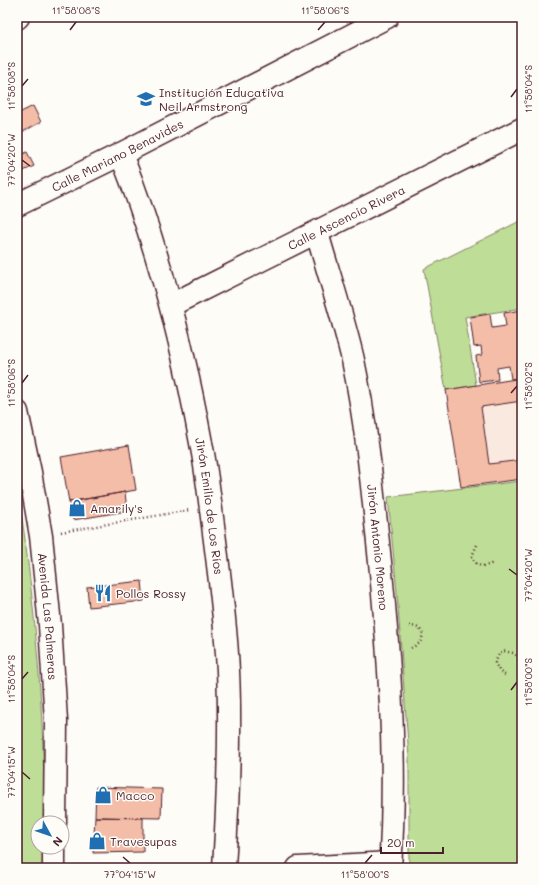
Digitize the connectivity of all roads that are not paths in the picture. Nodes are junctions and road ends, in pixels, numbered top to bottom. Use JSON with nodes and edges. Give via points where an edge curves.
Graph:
{"nodes":[{"id":1,"x":387,"y":17,"type":"edge"},
{"id":2,"x":522,"y":129,"type":"edge"},
{"id":3,"x":122,"y":154,"type":"junction"},
{"id":4,"x":17,"y":205,"type":"edge"},
{"id":5,"x":316,"y":233,"type":"junction"},
{"id":6,"x":171,"y":305,"type":"junction"},
{"id":7,"x":17,"y":412,"type":"edge"},
{"id":8,"x":55,"y":815,"type":"edge"},
{"id":9,"x":54,"y":855,"type":"edge"},
{"id":10,"x":390,"y":865,"type":"edge"},
{"id":11,"x":54,"y":868,"type":"edge"},
{"id":12,"x":224,"y":868,"type":"edge"},
{"id":13,"x":298,"y":868,"type":"edge"}],
"edges":[{"from":1,"to":3,"type":"street","name":"Calle Mariano Benavides"},
{"from":2,"to":5,"type":"street","name":"Calle Ascencio Rivera"},
{"from":3,"to":4,"type":"street","name":"Calle Mariano Benavides"},
{"from":3,"to":6,"type":"street","name":"Jirón Emilio de Los Ríos"},
{"from":5,"to":6,"type":"street","name":"Calle Ascencio Rivera"},
{"from":5,"to":10,"type":"street","name":"Jirón Antonio Moreno","via":[[353,360],[374,500],[388,640],[393,797]]},
{"from":6,"to":12,"type":"street","name":"Jirón Emilio de Los Ríos","via":[[202,444],[224,609],[230,766]]},
{"from":7,"to":8,"type":"street","name":"Avenida Las Palmeras","via":[[41,536],[50,625],[56,721]]},
{"from":9,"to":11,"type":"street"},
{"from":10,"to":13,"type":"street"}]}
